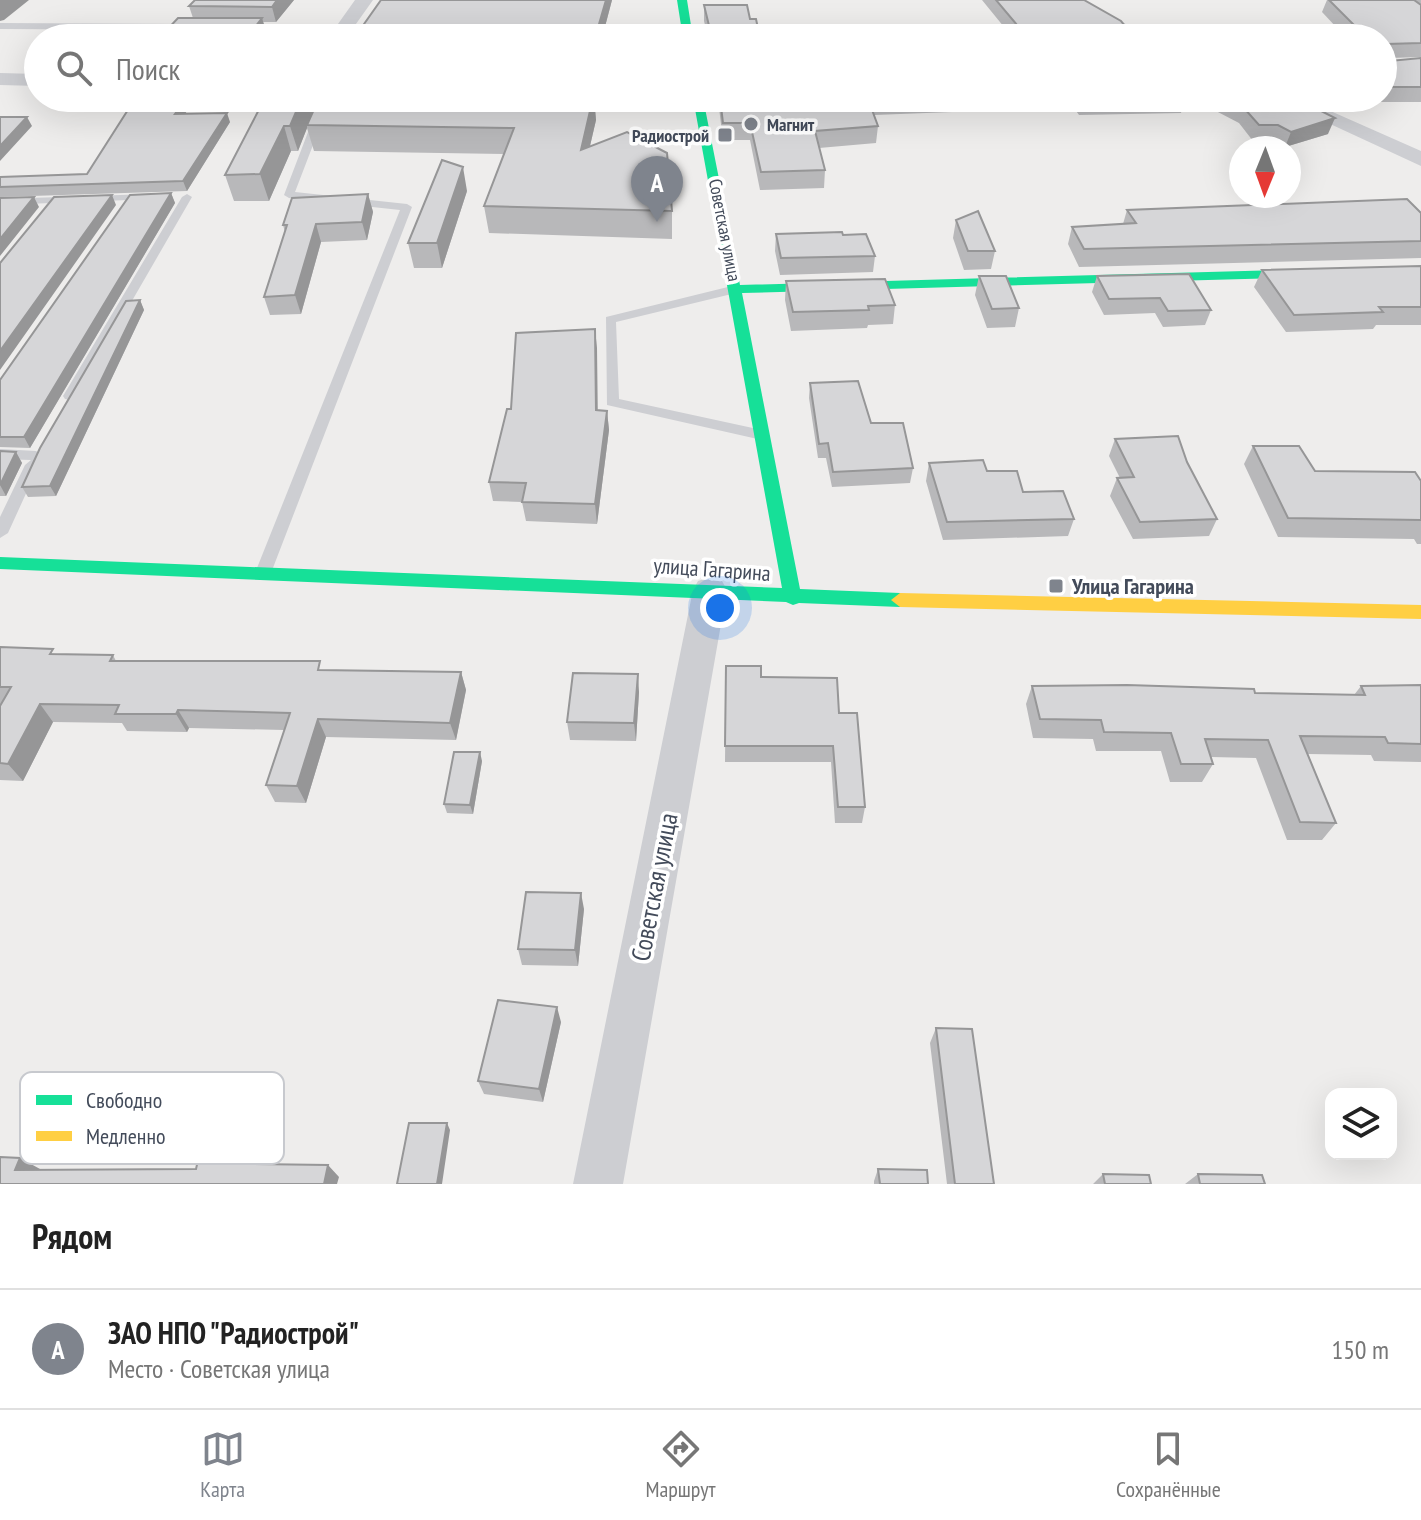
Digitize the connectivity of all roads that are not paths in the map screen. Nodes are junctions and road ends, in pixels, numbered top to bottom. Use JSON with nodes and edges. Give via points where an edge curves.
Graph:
{"nodes":[{"id":1,"x":364,"y":0,"type":"edge"},
{"id":2,"x":682,"y":0,"type":"edge"},
{"id":3,"x":1069,"y":0,"type":"edge"},
{"id":4,"x":347,"y":24,"type":"edge"},
{"id":5,"x":686,"y":24,"type":"edge"},
{"id":6,"x":1115,"y":24,"type":"edge"},
{"id":7,"x":0,"y":26,"type":"edge"},
{"id":8,"x":24,"y":26,"type":"edge"},
{"id":9,"x":24,"y":76,"type":"edge"},
{"id":10,"x":0,"y":79,"type":"edge"},
{"id":11,"x":322,"y":112,"type":"edge"},
{"id":12,"x":701,"y":112,"type":"edge"},
{"id":13,"x":1315,"y":112,"type":"edge"},
{"id":14,"x":1421,"y":159,"type":"edge"},
{"id":15,"x":132,"y":196,"type":"junction"},
{"id":16,"x":54,"y":200,"type":"junction"},
{"id":17,"x":0,"y":202,"type":"edge"},
{"id":18,"x":124,"y":209,"type":"edge"},
{"id":19,"x":45,"y":211,"type":"edge"},
{"id":20,"x":1421,"y":270,"type":"edge"},
{"id":21,"x":736,"y":289,"type":"junction"},
{"id":22,"x":66,"y":404,"type":"edge"},
{"id":23,"x":763,"y":435,"type":"junction"},
{"id":24,"x":0,"y":454,"type":"edge"},
{"id":25,"x":0,"y":533,"type":"edge"},
{"id":26,"x":0,"y":563,"type":"edge"},
{"id":27,"x":263,"y":573,"type":"junction"},
{"id":28,"x":710,"y":590,"type":"junction"},
{"id":29,"x":793,"y":598,"type":"junction"},
{"id":30,"x":1421,"y":612,"type":"edge"},
{"id":31,"x":598,"y":1184,"type":"edge"}],
"edges":[{"from":1,"to":4,"type":"street"},
{"from":2,"to":5,"type":"street"},
{"from":3,"to":6,"type":"street"},
{"from":7,"to":8,"type":"lane"},
{"from":9,"to":10,"type":"street"},
{"from":11,"to":27,"type":"lane","via":[[289,195],[407,207]]},
{"from":12,"to":21,"type":"street","name":"Советская улица"},
{"from":13,"to":14,"type":"street"},
{"from":15,"to":16,"type":"lane"},
{"from":15,"to":18,"type":"lane"},
{"from":15,"to":22,"type":"lane","via":[[187,197]]},
{"from":16,"to":17,"type":"lane"},
{"from":16,"to":19,"type":"lane"},
{"from":20,"to":21,"type":"street"},
{"from":21,"to":23,"type":"street","name":"Советская улица"},
{"from":21,"to":23,"type":"lane","via":[[610,320],[612,402]]},
{"from":23,"to":29,"type":"street","name":"Советская улица"},
{"from":24,"to":25,"type":"lane","via":[[40,449]]},
{"from":26,"to":27,"type":"street","name":"улица Гагарина"},
{"from":27,"to":28,"type":"street","name":"улица Гагарина"},
{"from":28,"to":29,"type":"street","name":"улица Гагарина"},
{"from":28,"to":31,"type":"street","name":"Советская улица"},
{"from":29,"to":30,"type":"street","name":"улица Гагарина"}]}
